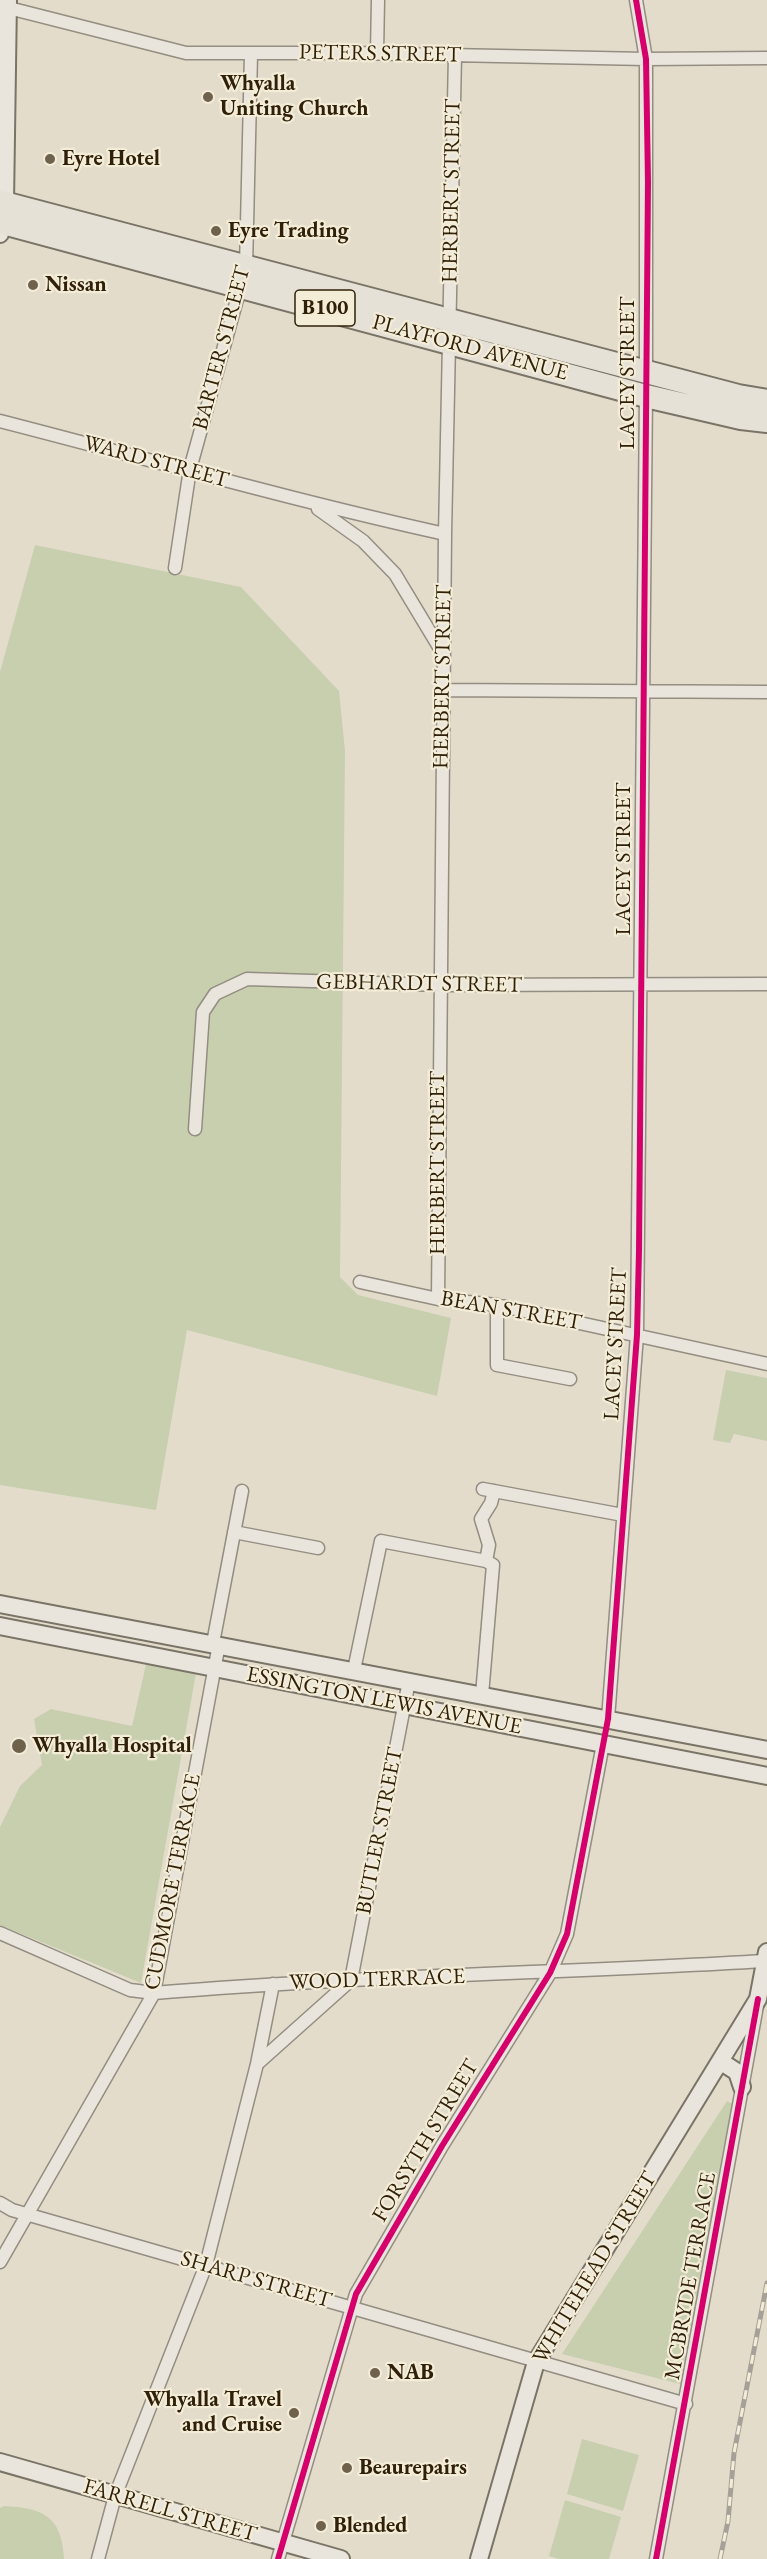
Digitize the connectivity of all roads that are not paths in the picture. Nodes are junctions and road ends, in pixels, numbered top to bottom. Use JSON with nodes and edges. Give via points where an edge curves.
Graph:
{"nodes":[{"id":1,"x":378,"y":0,"type":"edge"},
{"id":2,"x":636,"y":0,"type":"edge"},
{"id":3,"x":5,"y":4,"type":"edge"},
{"id":4,"x":377,"y":53,"type":"junction"},
{"id":5,"x":251,"y":54,"type":"junction"},
{"id":6,"x":455,"y":55,"type":"junction"},
{"id":7,"x":767,"y":58,"type":"edge"},
{"id":8,"x":646,"y":59,"type":"junction"},
{"id":9,"x":2,"y":217,"type":"edge"},
{"id":10,"x":244,"y":276,"type":"junction"},
{"id":11,"x":450,"y":319,"type":"junction"},
{"id":12,"x":449,"y":341,"type":"junction"},
{"id":13,"x":646,"y":370,"type":"junction"},
{"id":14,"x":646,"y":396,"type":"junction"},
{"id":15,"x":762,"y":399,"type":"edge"},
{"id":16,"x":0,"y":421,"type":"edge"},
{"id":17,"x":767,"y":421,"type":"edge"},
{"id":18,"x":190,"y":470,"type":"junction"},
{"id":19,"x":312,"y":504,"type":"junction"},
{"id":20,"x":445,"y":534,"type":"junction"},
{"id":21,"x":175,"y":568,"type":"dead end"},
{"id":22,"x":443,"y":653,"type":"junction"},
{"id":23,"x":443,"y":690,"type":"junction"},
{"id":24,"x":644,"y":693,"type":"junction"},
{"id":25,"x":767,"y":693,"type":"edge"},
{"id":26,"x":767,"y":984,"type":"edge"},
{"id":27,"x":440,"y":985,"type":"junction"},
{"id":28,"x":642,"y":985,"type":"junction"},
{"id":29,"x":195,"y":1130,"type":"dead end"},
{"id":30,"x":360,"y":1282,"type":"dead end"},
{"id":31,"x":438,"y":1299,"type":"junction"},
{"id":32,"x":496,"y":1305,"type":"junction"},
{"id":33,"x":637,"y":1335,"type":"junction"},
{"id":34,"x":767,"y":1364,"type":"edge"},
{"id":35,"x":570,"y":1379,"type":"dead end"},
{"id":36,"x":242,"y":1491,"type":"dead end"},
{"id":37,"x":623,"y":1515,"type":"junction"},
{"id":38,"x":234,"y":1532,"type":"junction"},
{"id":39,"x":318,"y":1548,"type":"dead end"},
{"id":40,"x":486,"y":1561,"type":"junction"},
{"id":41,"x":0,"y":1604,"type":"edge"},
{"id":42,"x":0,"y":1626,"type":"edge"},
{"id":43,"x":216,"y":1644,"type":"junction"},
{"id":44,"x":214,"y":1667,"type":"junction"},
{"id":45,"x":354,"y":1670,"type":"junction"},
{"id":46,"x":409,"y":1681,"type":"junction"},
{"id":47,"x":482,"y":1695,"type":"junction"},
{"id":48,"x":404,"y":1707,"type":"junction"},
{"id":49,"x":608,"y":1719,"type":"junction"},
{"id":50,"x":603,"y":1744,"type":"junction"},
{"id":51,"x":767,"y":1750,"type":"edge"},
{"id":52,"x":767,"y":1776,"type":"edge"},
{"id":53,"x":0,"y":1933,"type":"edge"},
{"id":54,"x":766,"y":1957,"type":"edge"},
{"id":55,"x":550,"y":1973,"type":"junction"},
{"id":56,"x":351,"y":1980,"type":"junction"},
{"id":57,"x":273,"y":1984,"type":"junction"},
{"id":58,"x":154,"y":1993,"type":"junction"},
{"id":59,"x":758,"y":1999,"type":"junction"},
{"id":60,"x":720,"y":2061,"type":"junction"},
{"id":61,"x":257,"y":2064,"type":"junction"},
{"id":62,"x":742,"y":2087,"type":"junction"},
{"id":63,"x":0,"y":2203,"type":"edge"},
{"id":64,"x":27,"y":2214,"type":"junction"},
{"id":65,"x":0,"y":2262,"type":"edge"},
{"id":66,"x":206,"y":2265,"type":"junction"},
{"id":67,"x":352,"y":2307,"type":"junction"},
{"id":68,"x":536,"y":2362,"type":"junction"},
{"id":69,"x":686,"y":2403,"type":"junction"},
{"id":70,"x":0,"y":2462,"type":"edge"},
{"id":71,"x":116,"y":2496,"type":"junction"},
{"id":72,"x":283,"y":2542,"type":"junction"},
{"id":73,"x":98,"y":2559,"type":"edge"},
{"id":74,"x":278,"y":2559,"type":"edge"},
{"id":75,"x":341,"y":2559,"type":"edge"},
{"id":76,"x":478,"y":2559,"type":"edge"},
{"id":77,"x":656,"y":2559,"type":"edge"}],
"edges":[{"from":1,"to":4,"type":"street"},
{"from":2,"to":8,"type":"street","name":"LACEY STREET"},
{"from":3,"to":5,"type":"street","name":"PETERS STREET","via":[[158,48],[186,53]]},
{"from":3,"to":9,"type":"street"},
{"from":4,"to":5,"type":"street","name":"PETERS STREET"},
{"from":4,"to":6,"type":"street","name":"PETERS STREET"},
{"from":5,"to":10,"type":"street","name":"BARTER STREET"},
{"from":6,"to":8,"type":"street","name":"PETERS STREET"},
{"from":6,"to":11,"type":"street","name":"HERBERT STREET"},
{"from":7,"to":8,"type":"street","name":"PETERS STREET"},
{"from":8,"to":13,"type":"street","name":"LACEY STREET"},
{"from":9,"to":10,"type":"highway","name":"PLAYFORD AVENUE","number":"B100"},
{"from":10,"to":11,"type":"highway","name":"PLAYFORD AVENUE","number":"B100"},
{"from":10,"to":12,"type":"highway","name":"PLAYFORD AVENUE","number":"B100"},
{"from":10,"to":18,"type":"street","name":"BARTER STREET"},
{"from":11,"to":12,"type":"street","name":"HERBERT STREET"},
{"from":11,"to":13,"type":"highway","name":"PLAYFORD AVENUE","number":"B100"},
{"from":12,"to":14,"type":"highway","name":"PLAYFORD AVENUE","number":"B100"},
{"from":12,"to":20,"type":"street","name":"HERBERT STREET"},
{"from":13,"to":14,"type":"street","name":"LACEY STREET"},
{"from":13,"to":15,"type":"highway","name":"PLAYFORD AVENUE","number":"B100"},
{"from":14,"to":17,"type":"highway","name":"PLAYFORD AVENUE","number":"B100"},
{"from":14,"to":24,"type":"street","name":"LACEY STREET"},
{"from":16,"to":18,"type":"street","name":"WARD STREET"},
{"from":18,"to":19,"type":"street","name":"WARD STREET"},
{"from":18,"to":21,"type":"street","name":"BARTER STREET"},
{"from":19,"to":20,"type":"street","name":"WARD STREET"},
{"from":19,"to":22,"type":"street","name":"WARD STREET","via":[[363,541],[395,574]]},
{"from":20,"to":22,"type":"street","name":"HERBERT STREET"},
{"from":22,"to":23,"type":"street","name":"HERBERT STREET"},
{"from":23,"to":24,"type":"street"},
{"from":23,"to":27,"type":"street","name":"HERBERT STREET"},
{"from":24,"to":25,"type":"street"},
{"from":24,"to":28,"type":"street","name":"LACEY STREET"},
{"from":26,"to":28,"type":"street","name":"GEBHARDT STREET"},
{"from":27,"to":28,"type":"street","name":"GEBHARDT STREET"},
{"from":27,"to":29,"type":"street","name":"GEBHARDT STREET","via":[[247,979],[215,994],[203,1012]]},
{"from":27,"to":31,"type":"street","name":"HERBERT STREET"},
{"from":28,"to":33,"type":"street","name":"LACEY STREET"},
{"from":30,"to":31,"type":"street","name":"BEAN STREET"},
{"from":31,"to":32,"type":"street","name":"BEAN STREET"},
{"from":32,"to":33,"type":"street","name":"BEAN STREET"},
{"from":32,"to":35,"type":"street","via":[[497,1365]]},
{"from":33,"to":34,"type":"street","name":"BEAN STREET"},
{"from":33,"to":37,"type":"street","name":"LACEY STREET"},
{"from":36,"to":38,"type":"street","name":"CUDMORE TERRACE"},
{"from":37,"to":40,"type":"street","via":[[488,1490],[491,1503],[481,1519],[489,1545]]},
{"from":37,"to":49,"type":"street","name":"LACEY STREET"},
{"from":38,"to":39,"type":"street"},
{"from":38,"to":43,"type":"street","name":"CUDMORE TERRACE"},
{"from":40,"to":45,"type":"street","via":[[381,1541]]},
{"from":40,"to":47,"type":"street","via":[[493,1565]]},
{"from":41,"to":43,"type":"street","name":"ESSINGTON LEWIS AVENUE"},
{"from":42,"to":44,"type":"street","name":"ESSINGTON LEWIS AVENUE"},
{"from":43,"to":44,"type":"street","name":"CUDMORE TERRACE"},
{"from":43,"to":45,"type":"street","name":"ESSINGTON LEWIS AVENUE"},
{"from":44,"to":48,"type":"street","name":"ESSINGTON LEWIS AVENUE"},
{"from":44,"to":58,"type":"street","name":"CUDMORE TERRACE"},
{"from":45,"to":46,"type":"street","name":"ESSINGTON LEWIS AVENUE"},
{"from":46,"to":47,"type":"street","name":"ESSINGTON LEWIS AVENUE"},
{"from":46,"to":48,"type":"street","name":"BUTLER STREET"},
{"from":47,"to":49,"type":"street","name":"ESSINGTON LEWIS AVENUE"},
{"from":48,"to":50,"type":"street","name":"ESSINGTON LEWIS AVENUE"},
{"from":48,"to":56,"type":"street","name":"BUTLER STREET"},
{"from":49,"to":50,"type":"street"},
{"from":49,"to":51,"type":"street","name":"ESSINGTON LEWIS AVENUE"},
{"from":50,"to":52,"type":"street","name":"ESSINGTON LEWIS AVENUE"},
{"from":50,"to":55,"type":"street","name":"FORSYTH STREET","via":[[567,1934]]},
{"from":53,"to":58,"type":"street","name":"WOOD TERRACE","via":[[130,1990]]},
{"from":54,"to":55,"type":"street","name":"WOOD TERRACE"},
{"from":54,"to":59,"type":"street","name":"MCBRYDE TERRACE"},
{"from":55,"to":56,"type":"street","name":"WOOD TERRACE"},
{"from":55,"to":67,"type":"street","name":"FORSYTH STREET","via":[[442,2146]]},
{"from":56,"to":57,"type":"street","name":"WOOD TERRACE"},
{"from":56,"to":61,"type":"street"},
{"from":57,"to":58,"type":"street","name":"WOOD TERRACE"},
{"from":57,"to":61,"type":"street"},
{"from":58,"to":64,"type":"street","name":"CUDMORE TERRACE"},
{"from":59,"to":60,"type":"street","name":"WHITEHEAD STREET"},
{"from":59,"to":62,"type":"street","name":"MCBRYDE TERRACE"},
{"from":60,"to":62,"type":"street","via":[[737,2072]]},
{"from":60,"to":68,"type":"street","name":"WHITEHEAD STREET"},
{"from":61,"to":66,"type":"street"},
{"from":62,"to":69,"type":"street","name":"MCBRYDE TERRACE"},
{"from":63,"to":64,"type":"street","name":"SHARP STREET"},
{"from":64,"to":65,"type":"street","name":"CUDMORE TERRACE"},
{"from":64,"to":66,"type":"street","name":"SHARP STREET"},
{"from":66,"to":67,"type":"street","name":"SHARP STREET"},
{"from":66,"to":71,"type":"street"},
{"from":67,"to":68,"type":"street","name":"SHARP STREET"},
{"from":67,"to":72,"type":"street","name":"FORSYTH STREET"},
{"from":68,"to":69,"type":"street","name":"SHARP STREET"},
{"from":68,"to":76,"type":"street","name":"WHITEHEAD STREET"},
{"from":69,"to":77,"type":"street","name":"MCBRYDE TERRACE"},
{"from":70,"to":71,"type":"street","name":"FARRELL STREET"},
{"from":71,"to":72,"type":"street","name":"FARRELL STREET"},
{"from":71,"to":73,"type":"street"},
{"from":72,"to":74,"type":"street","name":"FORSYTH STREET"},
{"from":72,"to":75,"type":"street","name":"FARRELL STREET"}]}
